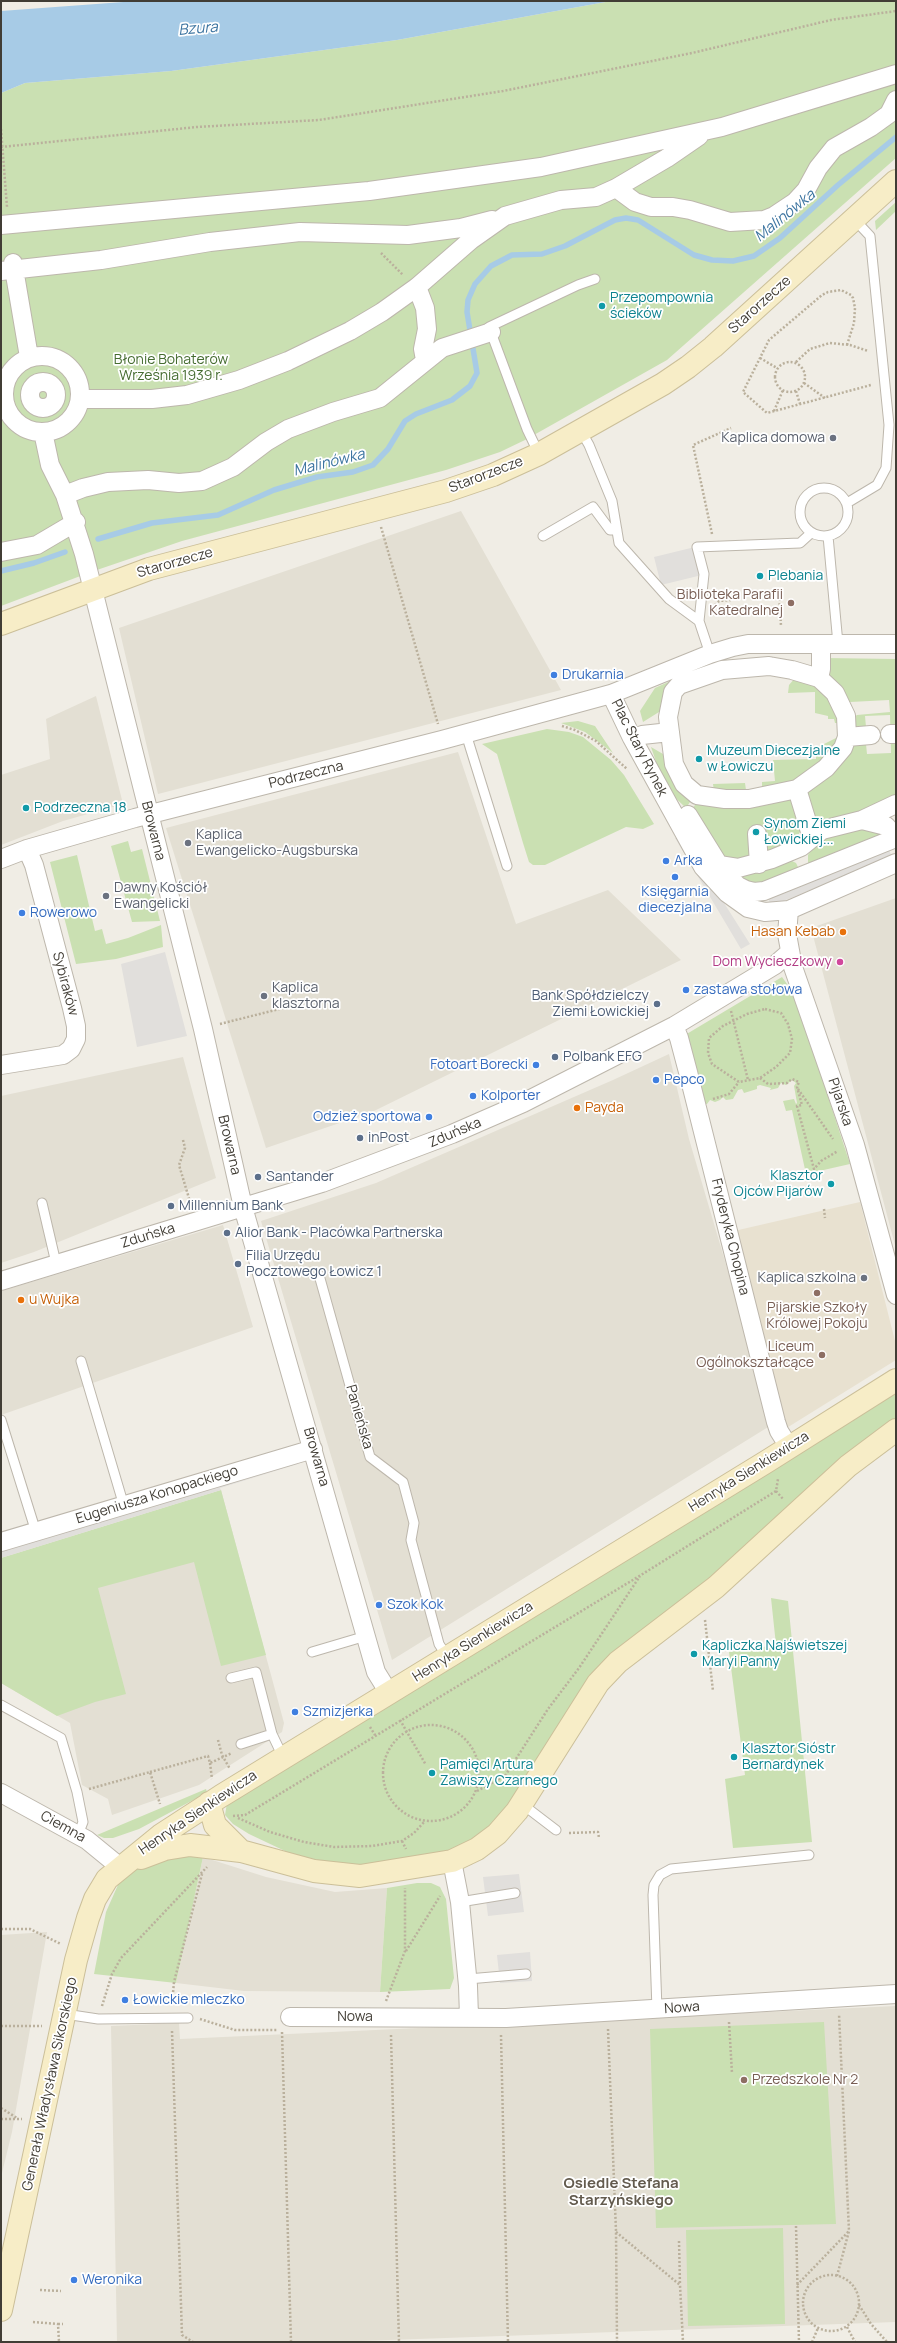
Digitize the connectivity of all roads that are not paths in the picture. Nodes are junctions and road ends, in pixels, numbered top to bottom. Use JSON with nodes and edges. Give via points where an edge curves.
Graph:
{"nodes":[{"id":1,"x":896,"y":74,"type":"edge"},
{"id":2,"x":896,"y":100,"type":"edge"},
{"id":3,"x":889,"y":116,"type":"edge"},
{"id":4,"x":702,"y":132,"type":"junction"},
{"id":5,"x":896,"y":181,"type":"edge"},
{"id":6,"x":616,"y":188,"type":"junction"},
{"id":7,"x":504,"y":216,"type":"junction"},
{"id":8,"x":855,"y":220,"type":"junction"},
{"id":9,"x":1,"y":225,"type":"edge"},
{"id":10,"x":9,"y":268,"type":"edge"},
{"id":11,"x":596,"y":280,"type":"dead end"},
{"id":12,"x":416,"y":287,"type":"junction"},
{"id":13,"x":478,"y":335,"type":"junction"},
{"id":14,"x":29,"y":357,"type":"junction"},
{"id":15,"x":425,"y":360,"type":"junction"},
{"id":16,"x":3,"y":382,"type":"edge"},
{"id":17,"x":81,"y":399,"type":"junction"},
{"id":18,"x":581,"y":431,"type":"junction"},
{"id":19,"x":43,"y":432,"type":"junction"},
{"id":20,"x":539,"y":454,"type":"junction"},
{"id":21,"x":66,"y":495,"type":"junction"},
{"id":22,"x":847,"y":503,"type":"junction"},
{"id":23,"x":76,"y":522,"type":"junction"},
{"id":24,"x":618,"y":530,"type":"junction"},
{"id":25,"x":811,"y":533,"type":"junction"},
{"id":26,"x":543,"y":536,"type":"dead end"},
{"id":27,"x":828,"y":536,"type":"junction"},
{"id":28,"x":1,"y":552,"type":"edge"},
{"id":29,"x":92,"y":590,"type":"junction"},
{"id":30,"x":699,"y":621,"type":"junction"},
{"id":31,"x":1,"y":624,"type":"edge"},
{"id":32,"x":830,"y":644,"type":"junction"},
{"id":33,"x":896,"y":644,"type":"edge"},
{"id":34,"x":716,"y":657,"type":"junction"},
{"id":35,"x":710,"y":674,"type":"junction"},
{"id":36,"x":819,"y":678,"type":"junction"},
{"id":37,"x":611,"y":694,"type":"junction"},
{"id":38,"x":670,"y":732,"type":"junction"},
{"id":39,"x":466,"y":734,"type":"junction"},
{"id":40,"x":642,"y":735,"type":"dead end"},
{"id":41,"x":871,"y":736,"type":"dead end"},
{"id":42,"x":847,"y":737,"type":"junction"},
{"id":43,"x":701,"y":787,"type":"junction"},
{"id":44,"x":797,"y":789,"type":"junction"},
{"id":45,"x":896,"y":804,"type":"edge"},
{"id":46,"x":149,"y":815,"type":"junction"},
{"id":47,"x":683,"y":819,"type":"junction"},
{"id":48,"x":862,"y":820,"type":"junction"},
{"id":49,"x":757,"y":834,"type":"dead end"},
{"id":50,"x":812,"y":838,"type":"junction"},
{"id":51,"x":896,"y":838,"type":"edge"},
{"id":52,"x":797,"y":848,"type":"junction"},
{"id":53,"x":27,"y":849,"type":"junction"},
{"id":54,"x":1,"y":859,"type":"edge"},
{"id":55,"x":896,"y":863,"type":"edge"},
{"id":56,"x":759,"y":864,"type":"junction"},
{"id":57,"x":719,"y":865,"type":"junction"},
{"id":58,"x":507,"y":866,"type":"dead end"},
{"id":59,"x":805,"y":874,"type":"junction"},
{"id":60,"x":789,"y":910,"type":"junction"},
{"id":61,"x":790,"y":952,"type":"junction"},
{"id":62,"x":674,"y":1026,"type":"junction"},
{"id":63,"x":1,"y":1065,"type":"edge"},
{"id":64,"x":42,"y":1203,"type":"dead end"},
{"id":65,"x":243,"y":1207,"type":"junction"},
{"id":66,"x":56,"y":1264,"type":"junction"},
{"id":67,"x":319,"y":1275,"type":"dead end"},
{"id":68,"x":1,"y":1281,"type":"edge"},
{"id":69,"x":896,"y":1295,"type":"edge"},
{"id":70,"x":81,"y":1361,"type":"dead end"},
{"id":71,"x":896,"y":1380,"type":"edge"},
{"id":72,"x":1,"y":1420,"type":"edge"},
{"id":73,"x":896,"y":1430,"type":"edge"},
{"id":74,"x":789,"y":1447,"type":"junction"},
{"id":75,"x":314,"y":1449,"type":"junction"},
{"id":76,"x":124,"y":1506,"type":"junction"},
{"id":77,"x":36,"y":1532,"type":"junction"},
{"id":78,"x":1,"y":1542,"type":"edge"},
{"id":79,"x":366,"y":1636,"type":"junction"},
{"id":80,"x":312,"y":1652,"type":"dead end"},
{"id":81,"x":448,"y":1658,"type":"junction"},
{"id":82,"x":231,"y":1678,"type":"dead end"},
{"id":83,"x":389,"y":1694,"type":"junction"},
{"id":84,"x":1,"y":1705,"type":"edge"},
{"id":85,"x":272,"y":1734,"type":"junction"},
{"id":86,"x":241,"y":1744,"type":"dead end"},
{"id":87,"x":283,"y":1757,"type":"junction"},
{"id":88,"x":1,"y":1793,"type":"edge"},
{"id":89,"x":209,"y":1803,"type":"junction"},
{"id":90,"x":522,"y":1804,"type":"junction"},
{"id":91,"x":556,"y":1830,"type":"road end"},
{"id":92,"x":78,"y":1835,"type":"junction"},
{"id":93,"x":241,"y":1851,"type":"junction"},
{"id":94,"x":809,"y":1855,"type":"dead end"},
{"id":95,"x":452,"y":1861,"type":"junction"},
{"id":96,"x":120,"y":1867,"type":"junction"},
{"id":97,"x":515,"y":1893,"type":"dead end"},
{"id":98,"x":460,"y":1902,"type":"junction"},
{"id":99,"x":526,"y":1974,"type":"dead end"},
{"id":100,"x":468,"y":1979,"type":"junction"},
{"id":101,"x":896,"y":1994,"type":"edge"},
{"id":102,"x":657,"y":2010,"type":"junction"},
{"id":103,"x":65,"y":2014,"type":"junction"},
{"id":104,"x":290,"y":2017,"type":"dead end"},
{"id":105,"x":469,"y":2017,"type":"junction"},
{"id":106,"x":188,"y":2018,"type":"road end"},
{"id":107,"x":1,"y":2310,"type":"edge"}],
"edges":[{"from":1,"to":4,"type":"street","via":[[767,115]]},
{"from":2,"to":3,"type":"street"},
{"from":3,"to":6,"type":"street","via":[[834,148],[795,202],[764,220],[730,222],[685,209],[651,207],[634,202]]},
{"from":4,"to":6,"type":"street","via":[[693,141]]},
{"from":4,"to":9,"type":"street","via":[[541,167],[426,184]]},
{"from":5,"to":8,"type":"street","name":"Starorzecze"},
{"from":6,"to":7,"type":"street","via":[[596,197],[561,200]]},
{"from":7,"to":10,"type":"street","via":[[461,228],[408,235],[300,232],[210,242],[101,260]]},
{"from":7,"to":12,"type":"street","via":[[471,240]]},
{"from":8,"to":18,"type":"street","name":"Starorzecze","via":[[688,367]]},
{"from":8,"to":22,"type":"lane","via":[[870,236],[890,424],[886,468],[876,485]]},
{"from":10,"to":14,"type":"street"},
{"from":11,"to":13,"type":"lane","via":[[578,285],[489,327]]},
{"from":12,"to":15,"type":"street","via":[[426,308],[423,350]]},
{"from":12,"to":17,"type":"street","via":[[350,331],[288,361],[210,390],[173,397],[129,400]]},
{"from":13,"to":15,"type":"street","via":[[442,348]]},
{"from":13,"to":20,"type":"lane"},
{"from":14,"to":16,"type":"street","via":[[20,361]]},
{"from":14,"to":17,"type":"street","via":[[55,357],[66,364],[75,374],[80,386]]},
{"from":15,"to":21,"type":"street","via":[[401,383],[380,398],[288,429],[233,467],[202,481],[108,482]]},
{"from":16,"to":17,"type":"street","via":[[34,391],[39,408],[53,404],[56,398]]},
{"from":16,"to":19,"type":"street","via":[[7,410],[19,425]]},
{"from":17,"to":19,"type":"street","via":[[71,418],[53,430]]},
{"from":18,"to":20,"type":"street","name":"Starorzecze"},
{"from":18,"to":24,"type":"lane","via":[[612,501]]},
{"from":19,"to":21,"type":"street","name":"Browarna","via":[[50,465]]},
{"from":20,"to":29,"type":"street","name":"Starorzecze","via":[[493,475],[446,491],[175,561]]},
{"from":21,"to":23,"type":"street","name":"Browarna"},
{"from":22,"to":25,"type":"lane","via":[[840,494],[830,488],[818,488],[808,493],[801,503],[799,514],[803,525]]},
{"from":22,"to":27,"type":"lane","via":[[848,515],[844,527]]},
{"from":23,"to":28,"type":"street","via":[[37,545]]},
{"from":23,"to":29,"type":"street","name":"Browarna"},
{"from":24,"to":26,"type":"lane","via":[[610,530],[593,508]]},
{"from":24,"to":30,"type":"lane","via":[[619,543],[630,556],[669,599]]},
{"from":25,"to":27,"type":"lane"},
{"from":25,"to":30,"type":"lane","via":[[800,544],[697,547],[704,574]]},
{"from":27,"to":32,"type":"lane"},
{"from":29,"to":31,"type":"street","name":"Starorzecze"},
{"from":29,"to":46,"type":"street","name":"Browarna"},
{"from":30,"to":34,"type":"lane"},
{"from":32,"to":33,"type":"street","name":"Plac Stary Rynek"},
{"from":32,"to":34,"type":"street","name":"Plac Stary Rynek","via":[[748,644]]},
{"from":32,"to":36,"type":"street"},
{"from":34,"to":35,"type":"street","via":[[707,665]]},
{"from":34,"to":37,"type":"street","name":"Plac Stary Rynek"},
{"from":35,"to":36,"type":"street","via":[[744,667],[769,666]]},
{"from":35,"to":38,"type":"street","via":[[679,685],[673,692],[668,717]]},
{"from":36,"to":42,"type":"street","via":[[835,693],[844,707]]},
{"from":37,"to":39,"type":"street","name":"Podrzeczna"},
{"from":37,"to":47,"type":"street","name":"Plac Stary Rynek"},
{"from":38,"to":40,"type":"street"},
{"from":38,"to":43,"type":"street","via":[[674,764],[684,784]]},
{"from":39,"to":46,"type":"street","name":"Podrzeczna"},
{"from":39,"to":58,"type":"lane"},
{"from":41,"to":42,"type":"street"},
{"from":42,"to":44,"type":"street","via":[[842,748],[826,768]]},
{"from":43,"to":44,"type":"street","via":[[726,800],[749,799]]},
{"from":43,"to":47,"type":"street"},
{"from":44,"to":50,"type":"street"},
{"from":45,"to":48,"type":"street"},
{"from":46,"to":53,"type":"street","name":"Podrzeczna"},
{"from":46,"to":65,"type":"street","name":"Browarna","via":[[203,1029]]},
{"from":47,"to":57,"type":"street"},
{"from":47,"to":60,"type":"street","name":"Plac Stary Rynek","via":[[703,867],[727,892],[748,908],[765,912]]},
{"from":48,"to":50,"type":"street","via":[[822,830]]},
{"from":48,"to":51,"type":"street","via":[[886,826]]},
{"from":49,"to":56,"type":"street"},
{"from":50,"to":52,"type":"street"},
{"from":51,"to":59,"type":"street"},
{"from":52,"to":56,"type":"street"},
{"from":52,"to":59,"type":"street"},
{"from":53,"to":54,"type":"street","name":"Podrzeczna"},
{"from":53,"to":63,"type":"street","name":"Sybiraków","via":[[34,865],[72,1008],[76,1039],[72,1048],[62,1055]]},
{"from":55,"to":60,"type":"street","name":"Plac Stary Rynek"},
{"from":56,"to":57,"type":"street","via":[[738,868]]},
{"from":57,"to":59,"type":"street","via":[[738,886],[754,892]]},
{"from":60,"to":61,"type":"street","name":"Pijarska","via":[[786,934]]},
{"from":61,"to":62,"type":"street","name":"Zduńska","via":[[775,965]]},
{"from":61,"to":69,"type":"street","name":"Pijarska","via":[[855,1145],[866,1204]]},
{"from":62,"to":65,"type":"street","name":"Zduńska","via":[[543,1093],[452,1134],[322,1183]]},
{"from":62,"to":74,"type":"street","name":"Fryderyka Chopina","via":[[688,1072],[776,1422]]},
{"from":64,"to":66,"type":"lane"},
{"from":65,"to":66,"type":"street","name":"Zduńska"},
{"from":65,"to":75,"type":"street","name":"Browarna"},
{"from":66,"to":68,"type":"street","name":"Zduńska"},
{"from":67,"to":81,"type":"lane","name":"Panieńska","via":[[370,1457],[402,1482],[414,1522],[411,1540],[440,1644]]},
{"from":70,"to":76,"type":"lane"},
{"from":71,"to":74,"type":"street","name":"Henryka Sienkiewicza"},
{"from":72,"to":77,"type":"lane"},
{"from":73,"to":90,"type":"street","name":"Henryka Sienkiewicza","via":[[848,1466],[716,1587],[618,1662],[598,1683]]},
{"from":74,"to":81,"type":"street","name":"Henryka Sienkiewicza"},
{"from":75,"to":76,"type":"street","name":"Eugeniusza Konopackiego"},
{"from":75,"to":79,"type":"street","name":"Browarna"},
{"from":76,"to":77,"type":"street","name":"Eugeniusza Konopackiego"},
{"from":77,"to":78,"type":"street","name":"Eugeniusza Konopackiego"},
{"from":79,"to":80,"type":"lane"},
{"from":79,"to":83,"type":"street","name":"Browarna","via":[[376,1672]]},
{"from":81,"to":83,"type":"street","name":"Henryka Sienkiewicza"},
{"from":82,"to":85,"type":"lane","via":[[256,1672]]},
{"from":83,"to":87,"type":"street","name":"Henryka Sienkiewicza"},
{"from":84,"to":92,"type":"lane","via":[[61,1738],[83,1822]]},
{"from":85,"to":86,"type":"lane"},
{"from":85,"to":87,"type":"lane"},
{"from":87,"to":89,"type":"street","name":"Henryka Sienkiewicza"},
{"from":88,"to":92,"type":"street","name":"Ciemna"},
{"from":89,"to":93,"type":"street","via":[[215,1825]]},
{"from":89,"to":96,"type":"street","name":"Henryka Sienkiewicza","via":[[161,1835]]},
{"from":90,"to":91,"type":"lane"},
{"from":90,"to":95,"type":"street","name":"Henryka Sienkiewicza","via":[[497,1834],[477,1849]]},
{"from":92,"to":96,"type":"street","name":"Ciemna"},
{"from":93,"to":95,"type":"street","name":"Henryka Sienkiewicza","via":[[314,1871],[360,1876]]},
{"from":93,"to":96,"type":"street","name":"Henryka Sienkiewicza","via":[[190,1846],[165,1849]]},
{"from":94,"to":102,"type":"lane","via":[[671,1868],[660,1875],[654,1885],[653,1895]]},
{"from":95,"to":98,"type":"street"},
{"from":96,"to":103,"type":"street","name":"Generała Władysława Sikorskiego","via":[[107,1879],[95,1899],[76,1960]]},
{"from":97,"to":98,"type":"lane"},
{"from":98,"to":100,"type":"street"},
{"from":99,"to":100,"type":"lane"},
{"from":100,"to":105,"type":"street"},
{"from":101,"to":102,"type":"street","name":"Nowa"},
{"from":102,"to":105,"type":"street","name":"Nowa","via":[[506,2018]]},
{"from":103,"to":106,"type":"lane","via":[[98,2019]]},
{"from":103,"to":107,"type":"street","name":"Generała Władysława Sikorskiego"},
{"from":104,"to":105,"type":"street","name":"Nowa","via":[[386,2024]]}]}
